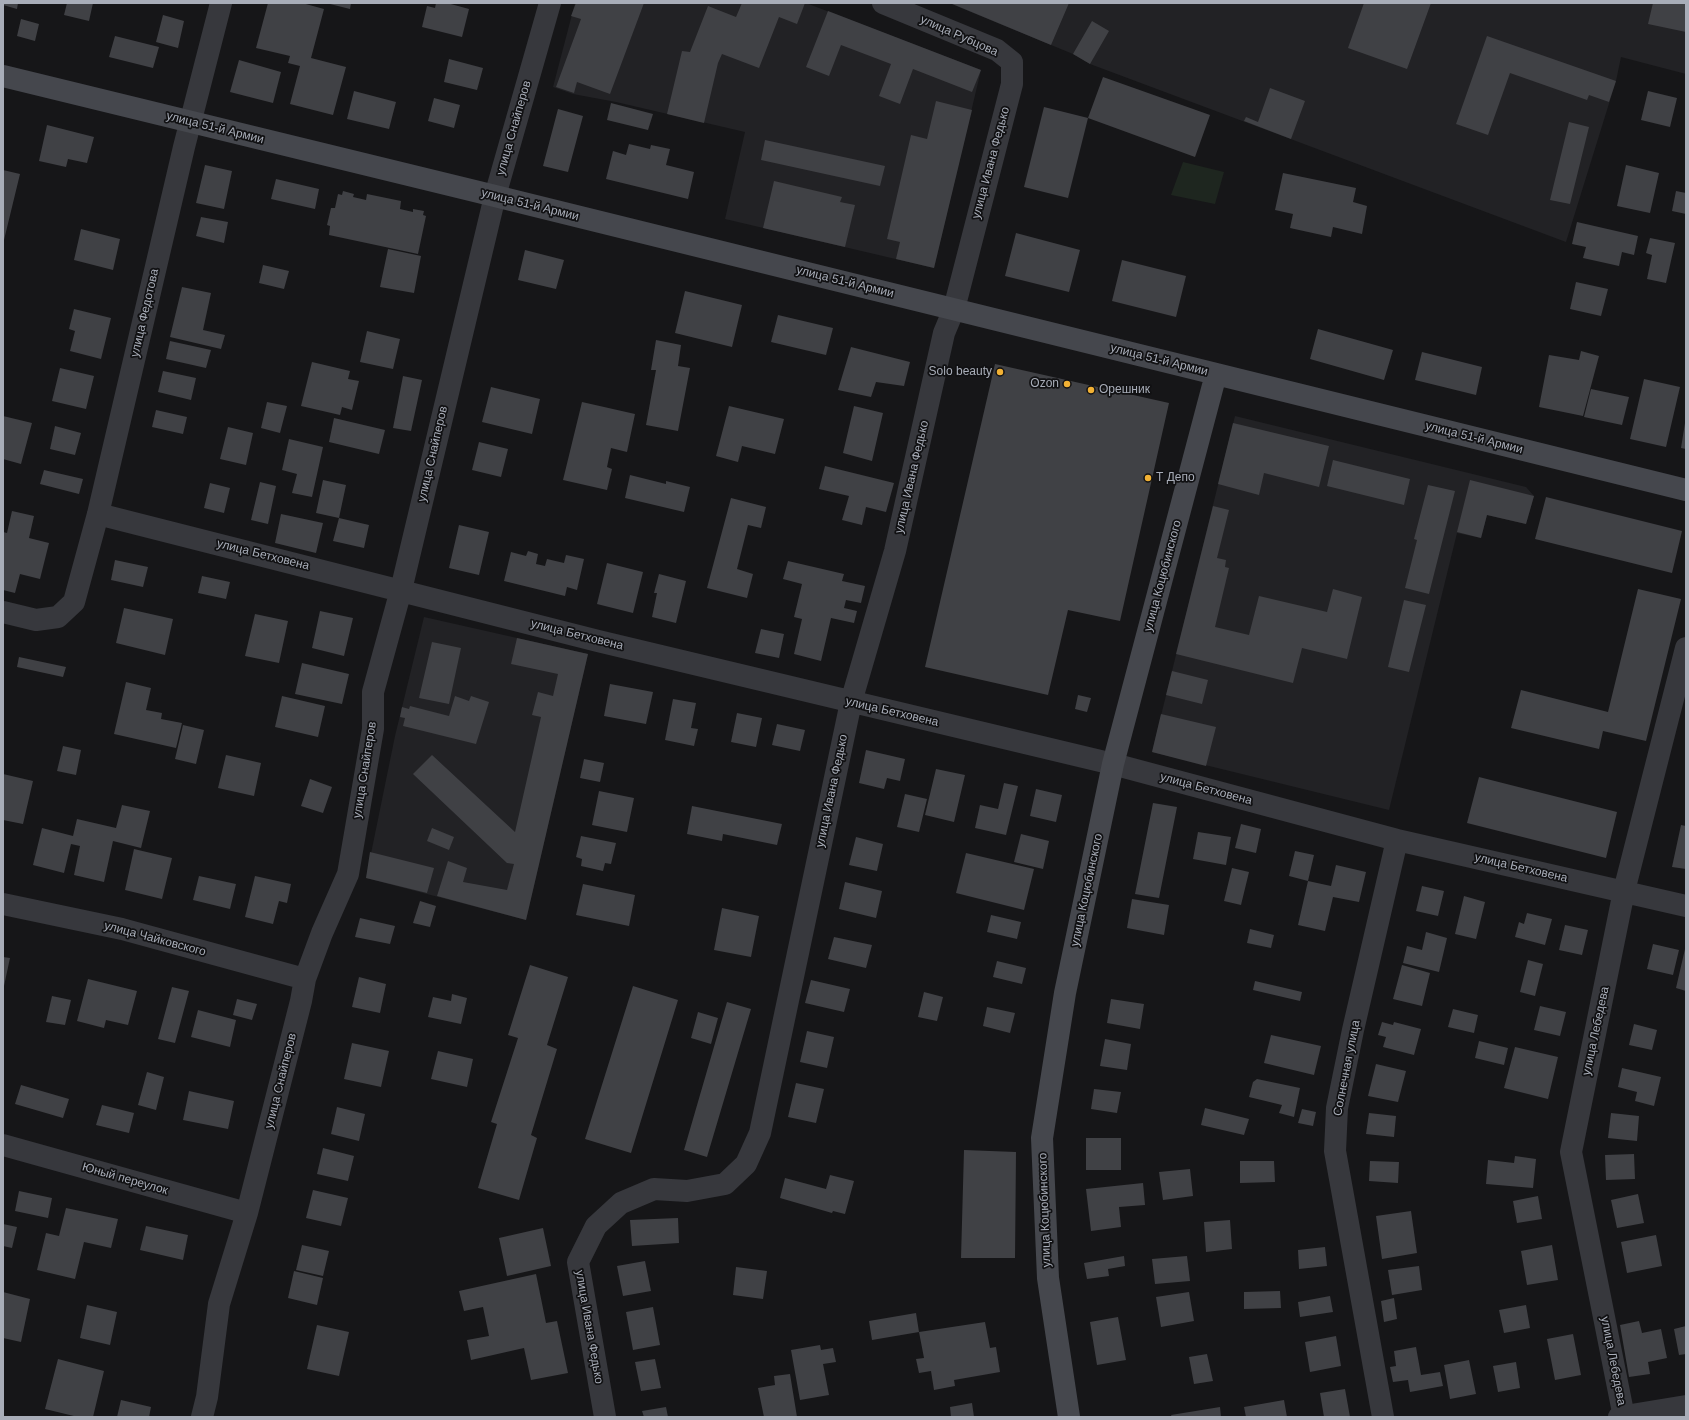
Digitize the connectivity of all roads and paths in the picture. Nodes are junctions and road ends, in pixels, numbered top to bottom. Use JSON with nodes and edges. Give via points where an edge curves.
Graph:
{"nodes":[{"id":1,"x":221,"y":3,"type":"edge"},
{"id":2,"x":550,"y":3,"type":"edge"},
{"id":3,"x":883,"y":3,"type":"edge"},
{"id":4,"x":1012,"y":62,"type":"joint"},
{"id":5,"x":3,"y":76,"type":"edge"},
{"id":6,"x":190,"y":123,"type":"junction"},
{"id":7,"x":495,"y":196,"type":"junction"},
{"id":8,"x":954,"y":309,"type":"junction"},
{"id":9,"x":1216,"y":374,"type":"junction"},
{"id":10,"x":1686,"y":490,"type":"edge"},
{"id":11,"x":98,"y":514,"type":"junction"},
{"id":12,"x":401,"y":590,"type":"junction"},
{"id":13,"x":3,"y":612,"type":"edge"},
{"id":14,"x":1686,"y":648,"type":"edge"},
{"id":15,"x":851,"y":702,"type":"junction"},
{"id":16,"x":1113,"y":764,"type":"junction"},
{"id":17,"x":1397,"y":840,"type":"junction"},
{"id":18,"x":1624,"y":891,"type":"junction"},
{"id":19,"x":3,"y":904,"type":"edge"},
{"id":20,"x":1686,"y":906,"type":"edge"},
{"id":21,"x":305,"y":979,"type":"junction"},
{"id":22,"x":3,"y":1145,"type":"edge"},
{"id":23,"x":246,"y":1213,"type":"junction"},
{"id":24,"x":1686,"y":1406,"type":"edge"},
{"id":25,"x":202,"y":1417,"type":"edge"},
{"id":26,"x":605,"y":1417,"type":"edge"},
{"id":27,"x":1069,"y":1417,"type":"edge"},
{"id":28,"x":1382,"y":1417,"type":"edge"},
{"id":29,"x":1622,"y":1417,"type":"edge"}],
"edges":[{"from":1,"to":6,"type":"street","name":"улица Федотова"},
{"from":2,"to":7,"type":"street","name":"улица Снайперов"},
{"from":3,"to":4,"type":"street","name":"улица Рубцова","via":[[997,50]]},
{"from":4,"to":8,"type":"street","name":"улица Ивана Федько","via":[[1012,84]]},
{"from":5,"to":6,"type":"main road","name":"улица 51-й Армии"},
{"from":6,"to":7,"type":"main road","name":"улица 51-й Армии"},
{"from":6,"to":11,"type":"street","name":"улица Федотова"},
{"from":7,"to":8,"type":"main road","name":"улица 51-й Армии"},
{"from":7,"to":12,"type":"street","name":"улица Снайперов"},
{"from":8,"to":9,"type":"main road","name":"улица 51-й Армии"},
{"from":8,"to":15,"type":"street","name":"улица Ивана Федько","via":[[944,333],[895,551]]},
{"from":9,"to":10,"type":"main road","name":"улица 51-й Армии"},
{"from":9,"to":16,"type":"main road","name":"улица Коцюбинского"},
{"from":11,"to":12,"type":"street","name":"улица Бетховена"},
{"from":11,"to":13,"type":"street","name":"улица Федотова","via":[[74,602],[58,618],[36,620]]},
{"from":12,"to":15,"type":"street","name":"улица Бетховена"},
{"from":12,"to":21,"type":"street","name":"улица Снайперов","via":[[373,692],[373,729],[348,874]]},
{"from":14,"to":18,"type":"street","name":"улица Лебедева"},
{"from":15,"to":16,"type":"street","name":"улица Бетховена"},
{"from":15,"to":26,"type":"street","name":"улица Ивана Федько","via":[[760,1133],[746,1164],[725,1184],[687,1191],[654,1189],[621,1203],[596,1226],[578,1262]]},
{"from":16,"to":17,"type":"street","name":"улица Бетховена"},
{"from":16,"to":27,"type":"main road","name":"улица Коцюбинского","via":[[1065,993],[1042,1138],[1048,1278]]},
{"from":17,"to":18,"type":"street","name":"улица Бетховена"},
{"from":17,"to":28,"type":"street","name":"Солнечная улица","via":[[1337,1108],[1335,1151]]},
{"from":18,"to":20,"type":"street","name":"улица Бетховена"},
{"from":18,"to":29,"type":"street","name":"улица Лебедева","via":[[1571,1152]]},
{"from":19,"to":21,"type":"street","name":"улица Чайковского","via":[[122,929]]},
{"from":21,"to":23,"type":"street","name":"улица Снайперов"},
{"from":22,"to":23,"type":"street","name":"Юный переулок"},
{"from":23,"to":25,"type":"street","name":"улица Снайперов","via":[[219,1304]]},
{"from":24,"to":29,"type":"street"}]}
